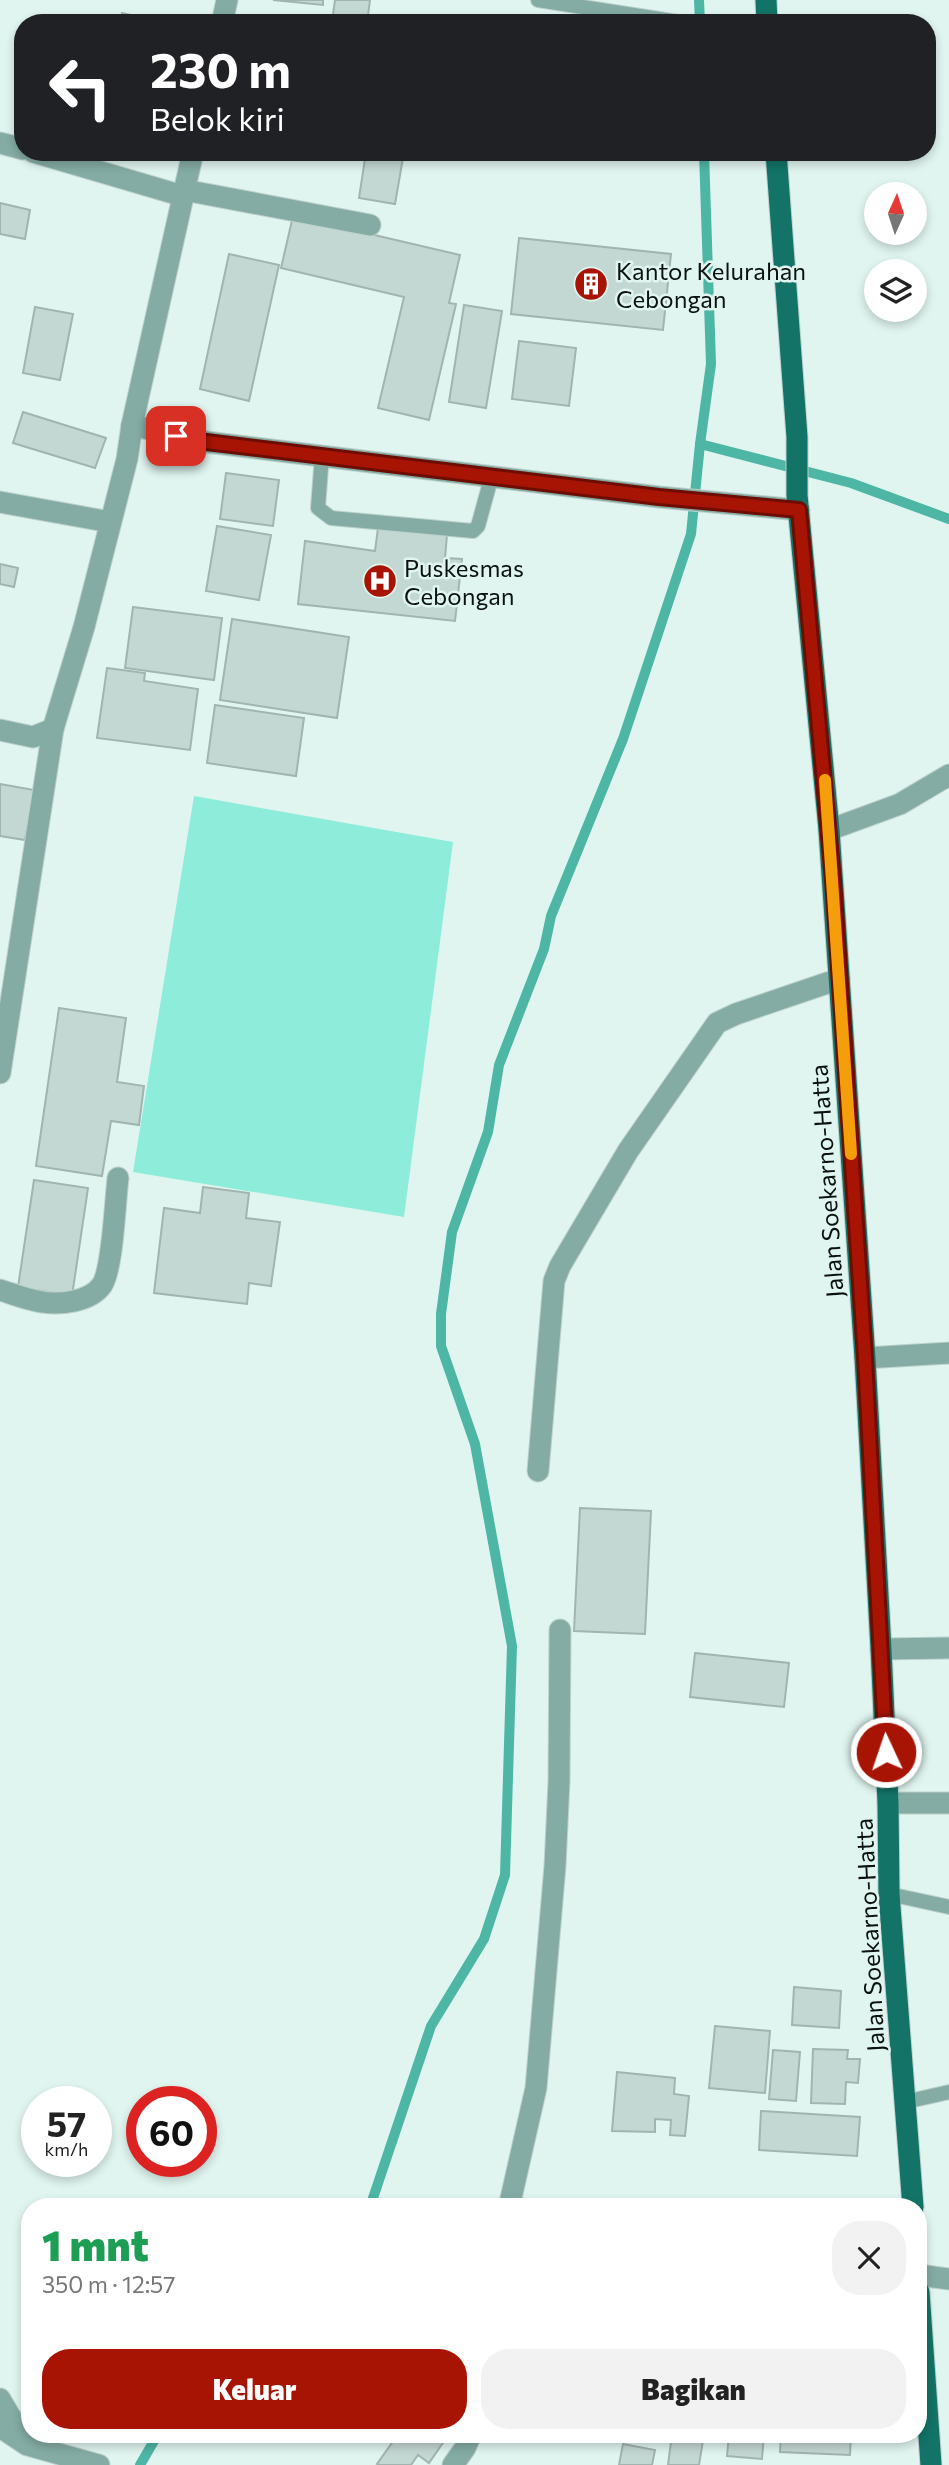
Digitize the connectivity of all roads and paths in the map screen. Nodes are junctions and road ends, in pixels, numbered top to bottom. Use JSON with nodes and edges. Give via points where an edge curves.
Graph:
{"nodes":[{"id":1,"x":538,"y":0,"type":"edge"},
{"id":2,"x":628,"y":14,"type":"edge"},
{"id":3,"x":66,"y":161,"type":"edge"},
{"id":4,"x":190,"y":161,"type":"edge"},
{"id":5,"x":777,"y":161,"type":"edge"},
{"id":6,"x":183,"y":193,"type":"junction"},
{"id":7,"x":370,"y":225,"type":"dead end"},
{"id":8,"x":132,"y":425,"type":"junction"},
{"id":9,"x":322,"y":456,"type":"junction"},
{"id":10,"x":492,"y":475,"type":"junction"},
{"id":11,"x":0,"y":502,"type":"edge"},
{"id":12,"x":798,"y":503,"type":"junction"},
{"id":13,"x":110,"y":522,"type":"junction"},
{"id":14,"x":53,"y":729,"type":"junction"},
{"id":15,"x":0,"y":730,"type":"edge"},
{"id":16,"x":949,"y":775,"type":"edge"},
{"id":17,"x":829,"y":830,"type":"junction"},
{"id":18,"x":839,"y":979,"type":"junction"},
{"id":19,"x":0,"y":1073,"type":"edge"},
{"id":20,"x":118,"y":1178,"type":"dead end"},
{"id":21,"x":0,"y":1290,"type":"edge"},
{"id":22,"x":949,"y":1353,"type":"edge"},
{"id":23,"x":865,"y":1358,"type":"junction"},
{"id":24,"x":538,"y":1471,"type":"dead end"},
{"id":25,"x":560,"y":1630,"type":"dead end"},
{"id":26,"x":949,"y":1648,"type":"edge"},
{"id":27,"x":881,"y":1649,"type":"junction"},
{"id":28,"x":888,"y":1803,"type":"junction"},
{"id":29,"x":949,"y":1803,"type":"edge"},
{"id":30,"x":890,"y":1894,"type":"junction"},
{"id":31,"x":949,"y":1907,"type":"edge"},
{"id":32,"x":949,"y":2092,"type":"edge"},
{"id":33,"x":905,"y":2102,"type":"junction"},
{"id":34,"x":511,"y":2198,"type":"edge"},
{"id":35,"x":912,"y":2198,"type":"edge"},
{"id":36,"x":927,"y":2276,"type":"edge"},
{"id":37,"x":949,"y":2279,"type":"edge"},
{"id":38,"x":0,"y":2399,"type":"edge"},
{"id":39,"x":927,"y":2407,"type":"edge"},
{"id":40,"x":0,"y":2427,"type":"edge"},
{"id":41,"x":21,"y":2435,"type":"edge"},
{"id":42,"x":21,"y":2441,"type":"edge"},
{"id":43,"x":24,"y":2443,"type":"edge"},
{"id":44,"x":466,"y":2443,"type":"edge"},
{"id":45,"x":27,"y":2445,"type":"joint"},
{"id":46,"x":99,"y":2465,"type":"edge"},
{"id":47,"x":453,"y":2465,"type":"edge"},
{"id":48,"x":931,"y":2465,"type":"edge"}],
"edges":[{"from":1,"to":2,"type":"lane"},
{"from":3,"to":6,"type":"street"},
{"from":4,"to":6,"type":"street"},
{"from":5,"to":12,"type":"main road","name":"Jalan Soekarno-Hatta"},
{"from":6,"to":7,"type":"street"},
{"from":6,"to":8,"type":"street"},
{"from":8,"to":9,"type":"street","via":[[198,441]]},
{"from":8,"to":13,"type":"street"},
{"from":9,"to":10,"type":"street"},
{"from":9,"to":10,"type":"lane","via":[[318,508],[331,518],[473,531]]},
{"from":10,"to":12,"type":"street","via":[[659,497]]},
{"from":11,"to":13,"type":"street"},
{"from":12,"to":17,"type":"main road","name":"Jalan Soekarno-Hatta"},
{"from":13,"to":14,"type":"street"},
{"from":14,"to":15,"type":"street","via":[[33,737]]},
{"from":14,"to":19,"type":"street"},
{"from":16,"to":17,"type":"street","via":[[900,804]]},
{"from":17,"to":18,"type":"main road","name":"Jalan Soekarno-Hatta"},
{"from":18,"to":23,"type":"main road","name":"Jalan Soekarno-Hatta"},
{"from":18,"to":24,"type":"street","via":[[718,1023],[628,1151],[554,1281]]},
{"from":20,"to":21,"type":"street","via":[[103,1284],[86,1298],[64,1302],[41,1303]]},
{"from":22,"to":23,"type":"street"},
{"from":23,"to":27,"type":"main road","name":"Jalan Soekarno-Hatta"},
{"from":25,"to":34,"type":"street","via":[[555,1866],[536,2088]]},
{"from":26,"to":27,"type":"street"},
{"from":27,"to":28,"type":"main road","name":"Jalan Soekarno-Hatta"},
{"from":28,"to":29,"type":"street"},
{"from":28,"to":30,"type":"main road","name":"Jalan Soekarno-Hatta"},
{"from":30,"to":31,"type":"lane"},
{"from":30,"to":33,"type":"main road","name":"Jalan Soekarno-Hatta"},
{"from":32,"to":33,"type":"lane"},
{"from":33,"to":35,"type":"main road","name":"Jalan Soekarno-Hatta"},
{"from":36,"to":37,"type":"street"},
{"from":38,"to":41,"type":"street"},
{"from":39,"to":48,"type":"main road"},
{"from":40,"to":42,"type":"street"},
{"from":43,"to":45,"type":"street"},
{"from":44,"to":47,"type":"street"},
{"from":45,"to":46,"type":"street"}]}
